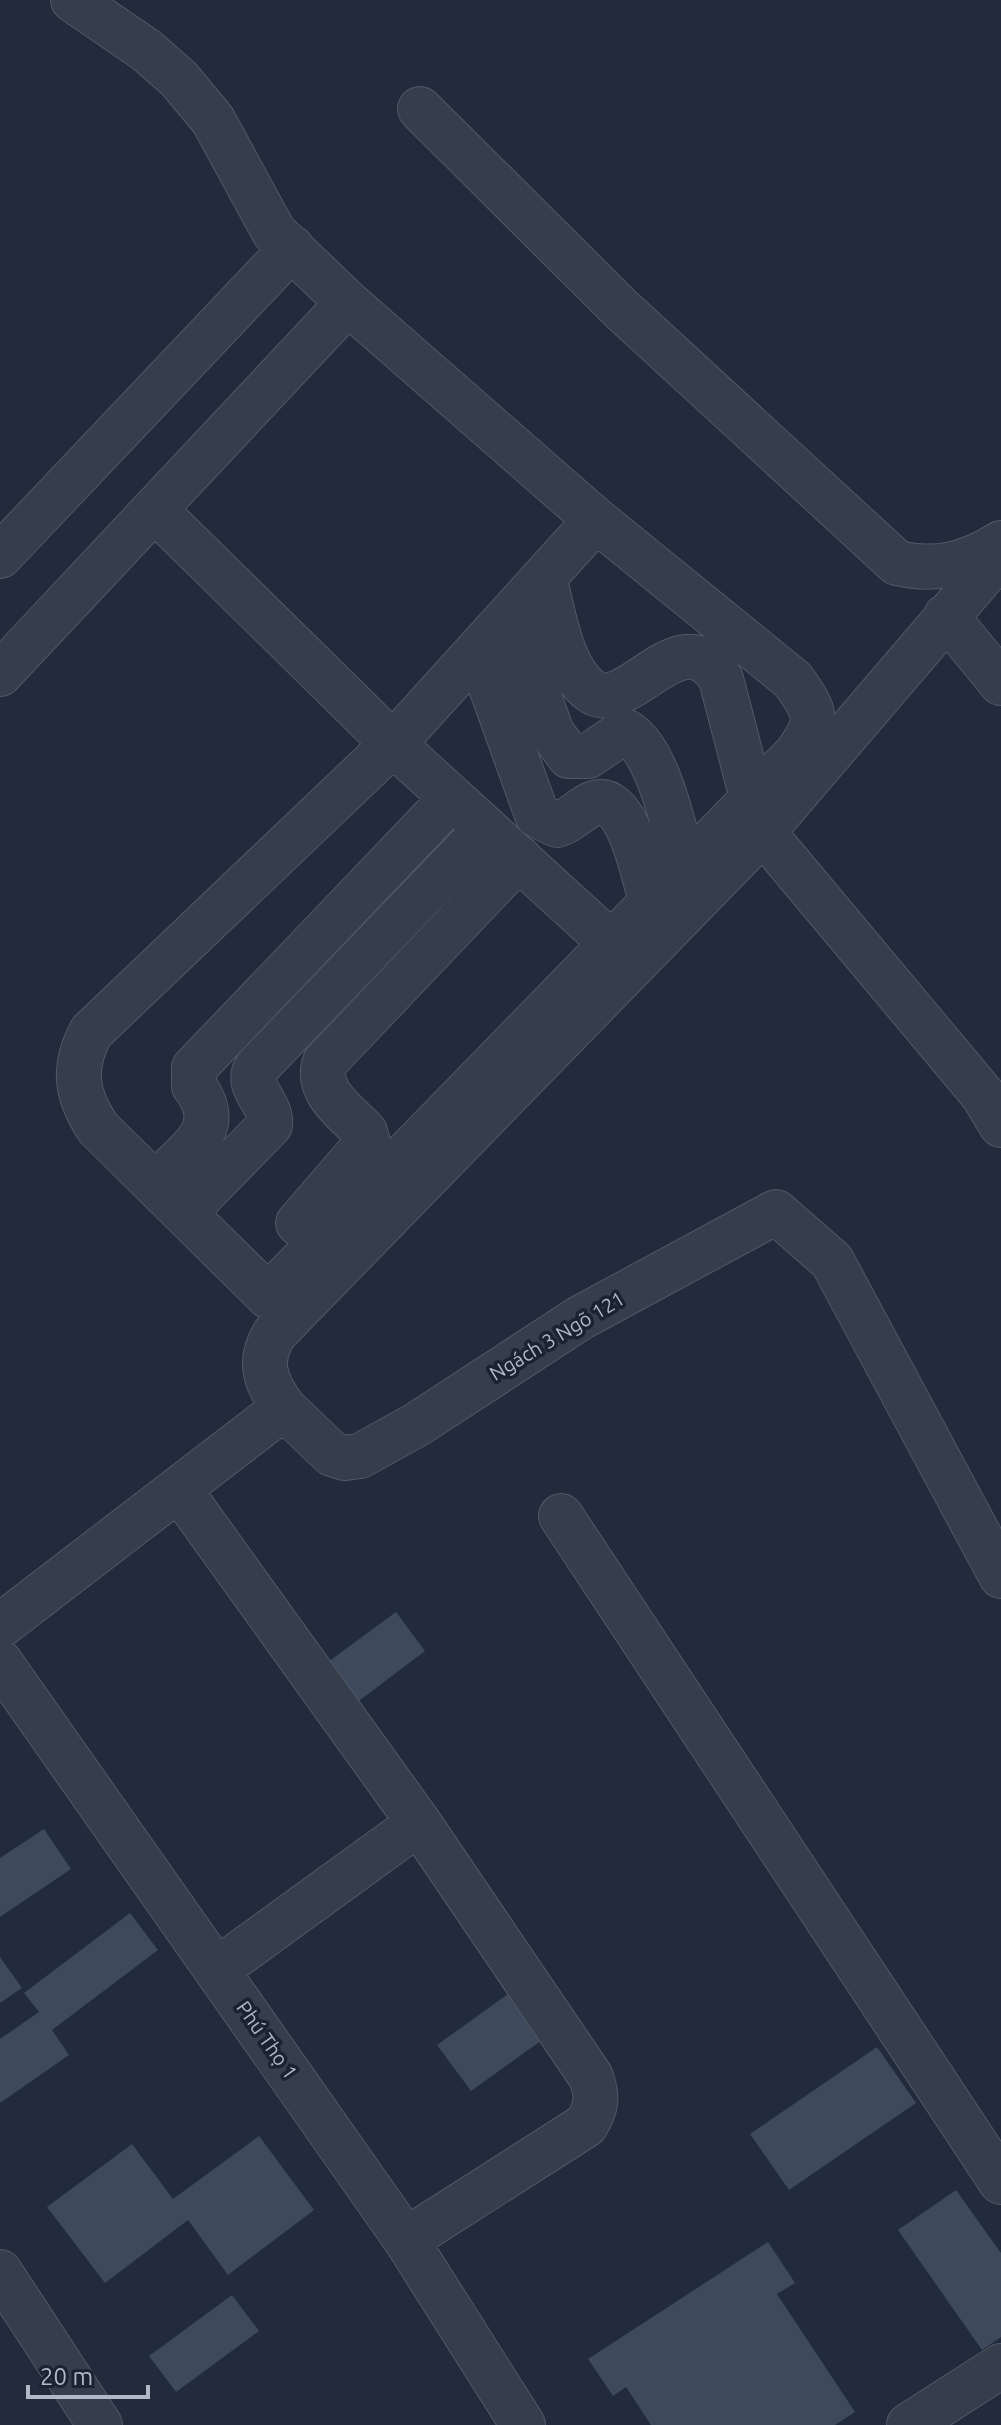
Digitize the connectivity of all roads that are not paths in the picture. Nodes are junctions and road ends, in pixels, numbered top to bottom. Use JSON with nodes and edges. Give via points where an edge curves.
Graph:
{"nodes":[{"id":1,"x":73,"y":0,"type":"edge"},
{"id":2,"x":420,"y":109,"type":"dead end"},
{"id":3,"x":292,"y":248,"type":"junction"},
{"id":4,"x":348,"y":303,"type":"junction"},
{"id":5,"x":155,"y":510,"type":"junction"},
{"id":6,"x":596,"y":520,"type":"junction"},
{"id":7,"x":1001,"y":543,"type":"edge"},
{"id":8,"x":1001,"y":554,"type":"edge"},
{"id":9,"x":0,"y":556,"type":"edge"},
{"id":10,"x":544,"y":578,"type":"junction"},
{"id":11,"x":510,"y":615,"type":"junction"},
{"id":12,"x":946,"y":616,"type":"junction"},
{"id":13,"x":478,"y":651,"type":"junction"},
{"id":14,"x":0,"y":674,"type":"edge"},
{"id":15,"x":1001,"y":683,"type":"edge"},
{"id":16,"x":393,"y":744,"type":"junction"},
{"id":17,"x":452,"y":798,"type":"junction"},
{"id":18,"x":757,"y":815,"type":"junction"},
{"id":19,"x":486,"y":829,"type":"junction"},
{"id":20,"x":519,"y":858,"type":"junction"},
{"id":21,"x":685,"y":867,"type":"junction"},
{"id":22,"x":651,"y":901,"type":"junction"},
{"id":23,"x":610,"y":942,"type":"junction"},
{"id":24,"x":1001,"y":1125,"type":"edge"},
{"id":25,"x":169,"y":1198,"type":"junction"},
{"id":26,"x":249,"y":1277,"type":"junction"},
{"id":27,"x":284,"y":1408,"type":"junction"},
{"id":28,"x":179,"y":1489,"type":"junction"},
{"id":29,"x":561,"y":1516,"type":"dead end"},
{"id":30,"x":1001,"y":1576,"type":"edge"},
{"id":31,"x":0,"y":1626,"type":"edge"},
{"id":32,"x":0,"y":1662,"type":"edge"},
{"id":33,"x":419,"y":1823,"type":"junction"},
{"id":34,"x":218,"y":1969,"type":"junction"},
{"id":35,"x":1001,"y":2182,"type":"edge"},
{"id":36,"x":406,"y":2240,"type":"junction"},
{"id":37,"x":0,"y":2272,"type":"edge"},
{"id":38,"x":1001,"y":2366,"type":"edge"},
{"id":39,"x":100,"y":2425,"type":"edge"},
{"id":40,"x":523,"y":2425,"type":"edge"},
{"id":41,"x":909,"y":2425,"type":"edge"}],
"edges":[{"from":1,"to":3,"type":"street","via":[[179,79],[213,120],[274,232]]},
{"from":2,"to":7,"type":"street","via":[[620,308],[897,563],[937,567],[975,559]]},
{"from":3,"to":4,"type":"street"},
{"from":3,"to":9,"type":"street"},
{"from":4,"to":5,"type":"street"},
{"from":4,"to":6,"type":"street"},
{"from":5,"to":14,"type":"street"},
{"from":5,"to":16,"type":"street"},
{"from":6,"to":10,"type":"street"},
{"from":6,"to":18,"type":"street","via":[[793,680],[811,705],[811,733]]},
{"from":8,"to":12,"type":"street"},
{"from":10,"to":11,"type":"street"},
{"from":10,"to":18,"type":"street","via":[[570,664],[590,691],[621,691],[678,659],[691,657],[714,668]]},
{"from":11,"to":13,"type":"street"},
{"from":11,"to":21,"type":"street","via":[[552,733],[569,756],[588,756],[625,731],[639,742],[652,764]]},
{"from":12,"to":15,"type":"street"},
{"from":12,"to":18,"type":"street"},
{"from":13,"to":16,"type":"street"},
{"from":13,"to":22,"type":"street","via":[[537,815],[557,825],[593,803],[615,806],[626,820]]},
{"from":16,"to":17,"type":"street"},
{"from":16,"to":25,"type":"street","via":[[91,1032],[80,1054],[77,1080],[84,1106],[98,1128]]},
{"from":17,"to":19,"type":"street"},
{"from":17,"to":25,"type":"street","via":[[194,1068],[194,1086],[210,1118]]},
{"from":18,"to":21,"type":"street"},
{"from":18,"to":24,"type":"street","via":[[983,1095]]},
{"from":18,"to":27,"type":"street","via":[[275,1333],[263,1363],[270,1389]]},
{"from":19,"to":20,"type":"street"},
{"from":19,"to":25,"type":"street","via":[[252,1073],[270,1125]]},
{"from":20,"to":23,"type":"street"},
{"from":20,"to":26,"type":"street","via":[[325,1062],[323,1087],[365,1132],[368,1142]]},
{"from":21,"to":22,"type":"street"},
{"from":22,"to":23,"type":"street"},
{"from":23,"to":26,"type":"street","via":[[268,1296]]},
{"from":25,"to":26,"type":"street"},
{"from":27,"to":28,"type":"street"},
{"from":27,"to":30,"type":"street","name":"Ngách 3 Ngõ 121","via":[[332,1454],[360,1456],[580,1318],[776,1212],[832,1261]]},
{"from":28,"to":31,"type":"street"},
{"from":28,"to":33,"type":"street"},
{"from":29,"to":35,"type":"street"},
{"from":32,"to":34,"type":"street","name":"Phú Thọ 1"},
{"from":33,"to":34,"type":"street"},
{"from":33,"to":36,"type":"street","via":[[597,2093],[586,2125]]},
{"from":34,"to":36,"type":"street","name":"Phú Thọ 1"},
{"from":36,"to":40,"type":"street","name":"Phú Thọ 1"},
{"from":37,"to":39,"type":"street"},
{"from":38,"to":41,"type":"street"}]}
